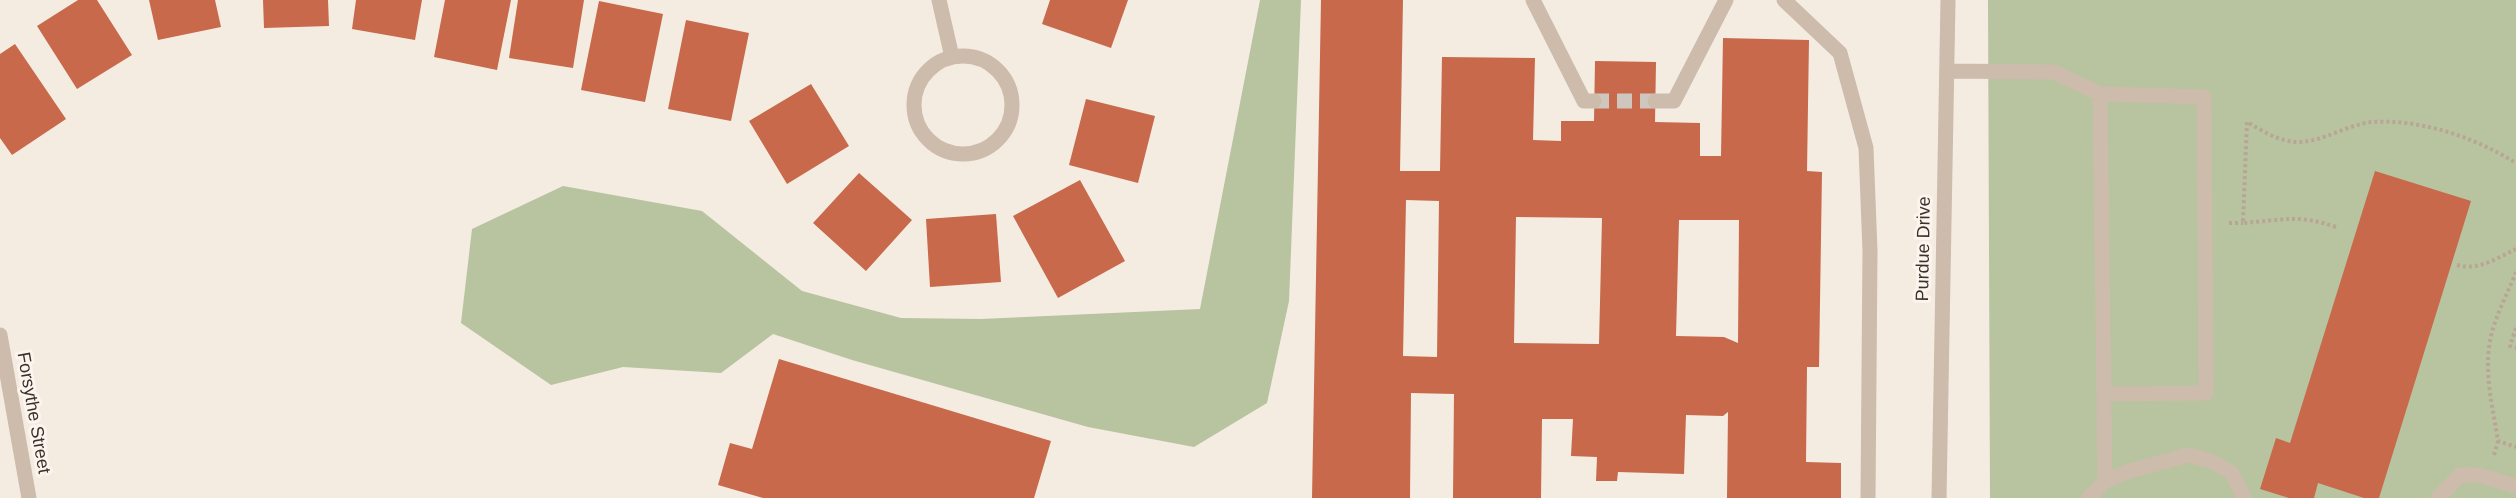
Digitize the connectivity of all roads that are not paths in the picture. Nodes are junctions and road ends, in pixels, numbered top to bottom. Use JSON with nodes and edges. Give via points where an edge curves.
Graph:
{"nodes":[{"id":1,"x":939,"y":0,"type":"edge"},
{"id":2,"x":1533,"y":0,"type":"edge"},
{"id":3,"x":1726,"y":0,"type":"edge"},
{"id":4,"x":1784,"y":0,"type":"edge"},
{"id":5,"x":1948,"y":0,"type":"edge"},
{"id":6,"x":952,"y":57,"type":"junction"},
{"id":7,"x":1947,"y":71,"type":"junction"},
{"id":8,"x":2100,"y":94,"type":"junction"},
{"id":9,"x":1594,"y":101,"type":"tunnel mouth"},
{"id":10,"x":1655,"y":101,"type":"tunnel mouth"},
{"id":11,"x":0,"y":335,"type":"edge"},
{"id":12,"x":2104,"y":394,"type":"junction"},
{"id":13,"x":2105,"y":481,"type":"junction"},
{"id":14,"x":2516,"y":486,"type":"edge"},
{"id":15,"x":28,"y":498,"type":"edge"},
{"id":16,"x":1868,"y":498,"type":"edge"},
{"id":17,"x":1939,"y":498,"type":"edge"},
{"id":18,"x":2090,"y":498,"type":"edge"},
{"id":19,"x":2244,"y":498,"type":"edge"},
{"id":20,"x":2438,"y":498,"type":"edge"}],
"edges":[{"from":1,"to":6,"type":"street"},
{"from":2,"to":9,"type":"street","via":[[1584,100]]},
{"from":3,"to":10,"type":"street","via":[[1674,102]]},
{"from":4,"to":16,"type":"street","via":[[1840,53],[1866,148],[1870,251]]},
{"from":5,"to":7,"type":"street","name":"Purdue Drive"},
{"from":6,"to":6,"type":"street","via":[[924,75],[914,103],[916,119],[931,142],[947,152],[981,151],[996,143],[1006,130],[1013,98],[1008,82],[987,61],[971,56]]},
{"from":7,"to":8,"type":"street","via":[[2054,72]]},
{"from":7,"to":17,"type":"street","name":"Purdue Drive"},
{"from":8,"to":12,"type":"street"},
{"from":8,"to":12,"type":"street","via":[[2204,97],[2206,393]]},
{"from":11,"to":15,"type":"street","name":"Forsythe Street"},
{"from":12,"to":13,"type":"street"},
{"from":13,"to":18,"type":"street"},
{"from":13,"to":19,"type":"street","via":[[2188,455],[2211,461],[2232,473]]},
{"from":14,"to":20,"type":"street","via":[[2478,475],[2460,475]]}]}
